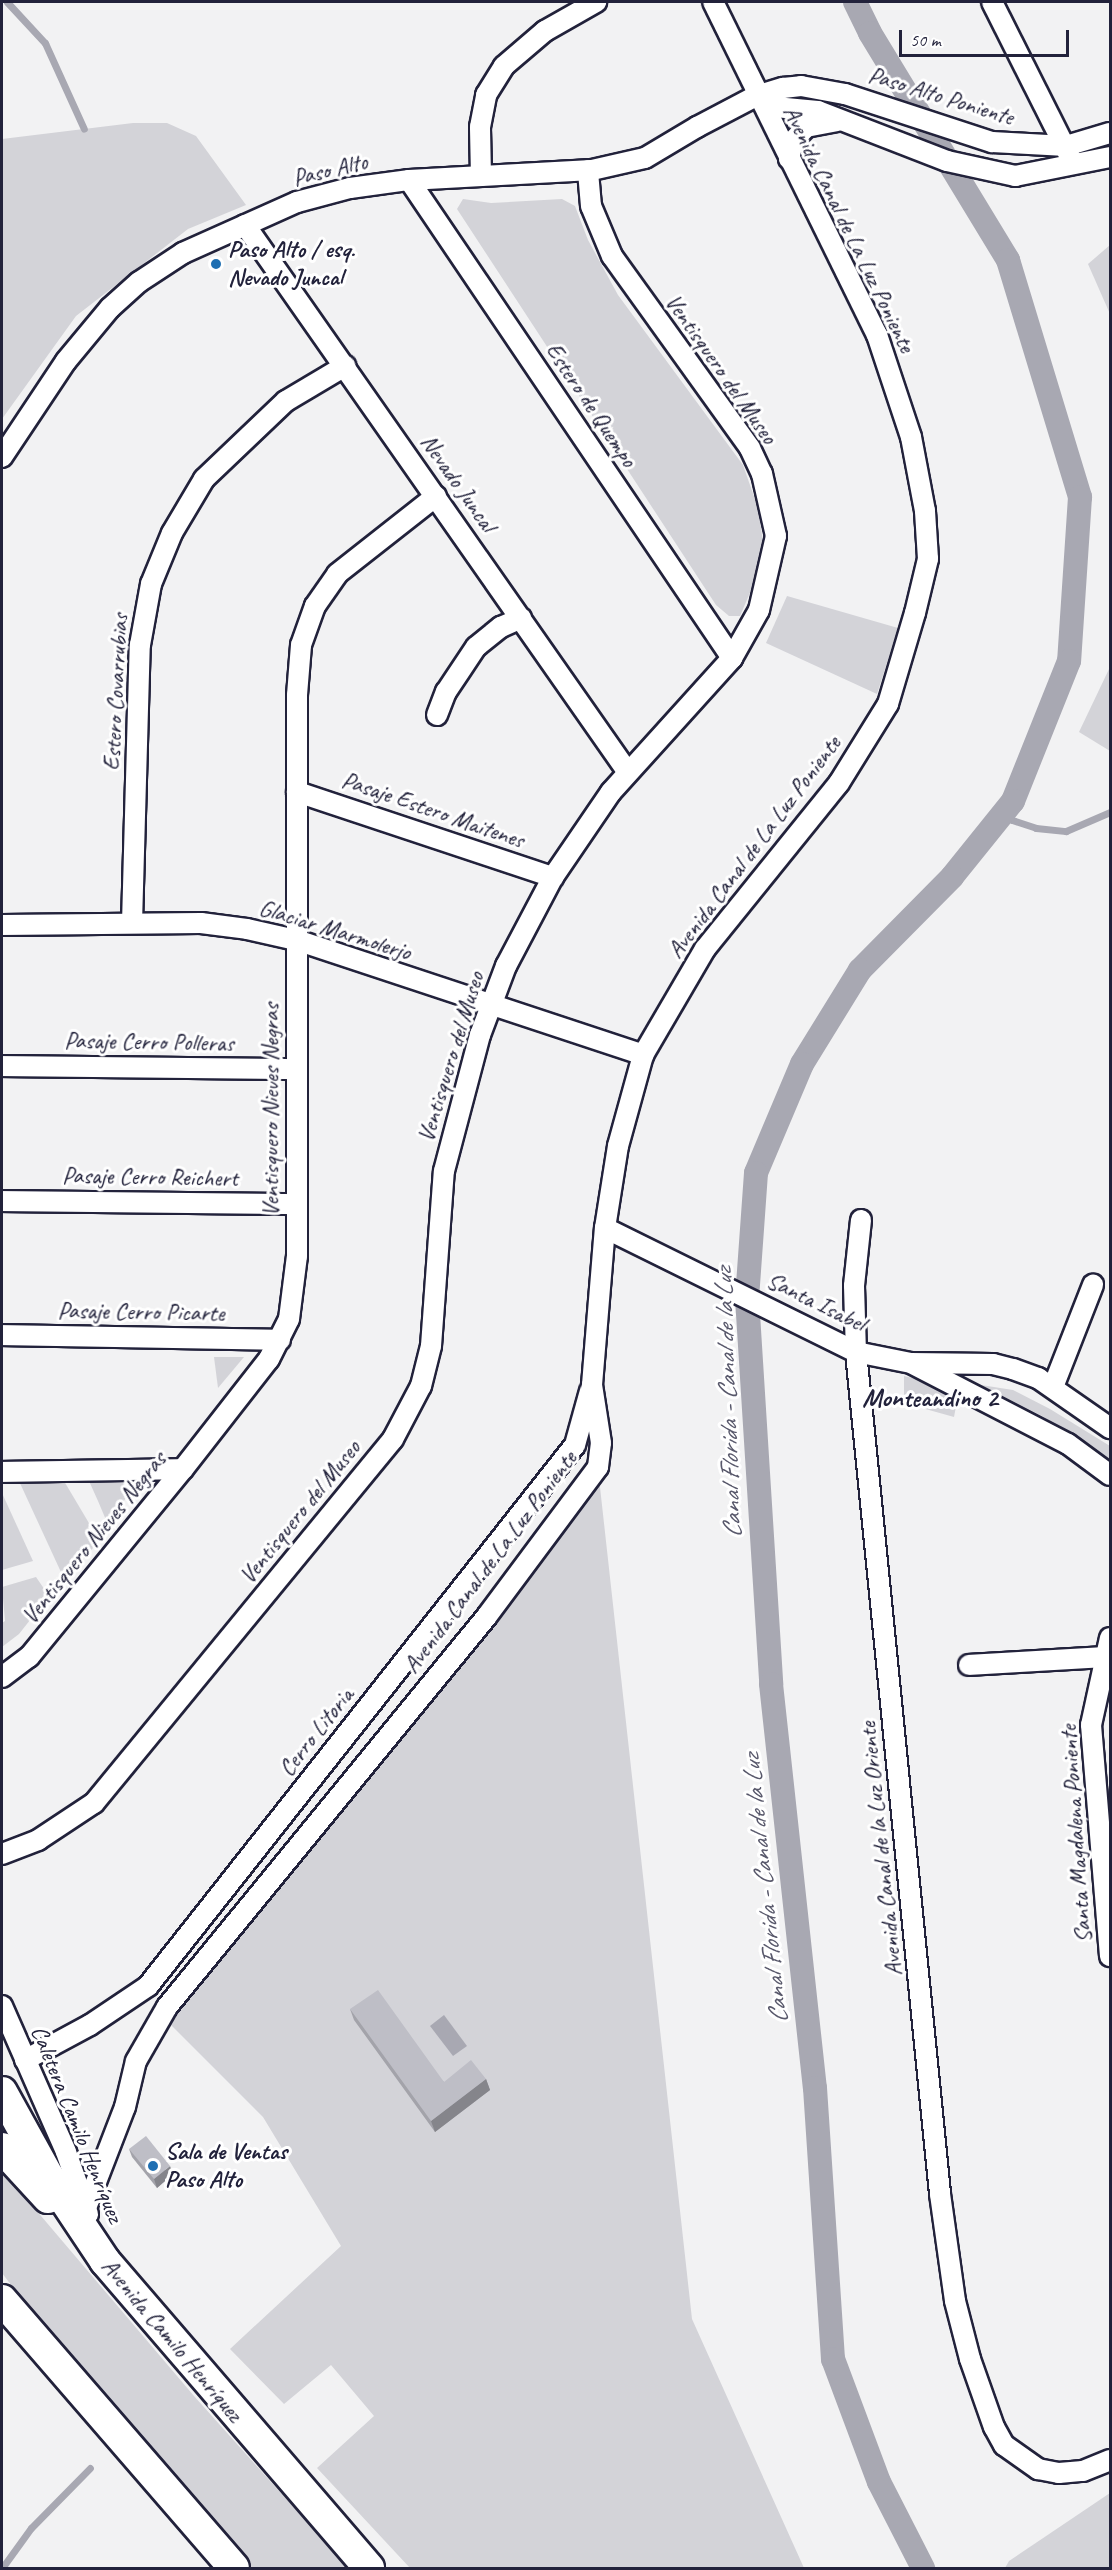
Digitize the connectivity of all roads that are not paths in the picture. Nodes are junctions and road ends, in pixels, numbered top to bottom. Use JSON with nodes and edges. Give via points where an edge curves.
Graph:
{"nodes":[{"id":1,"x":596,"y":2,"type":"edge"},
{"id":2,"x":713,"y":2,"type":"edge"},
{"id":3,"x":992,"y":2,"type":"edge"},
{"id":4,"x":756,"y":96,"type":"junction"},
{"id":5,"x":847,"y":125,"type":"junction"},
{"id":6,"x":1110,"y":133,"type":"edge"},
{"id":7,"x":1066,"y":146,"type":"junction"},
{"id":8,"x":1110,"y":158,"type":"edge"},
{"id":9,"x":789,"y":159,"type":"junction"},
{"id":10,"x":1075,"y":167,"type":"junction"},
{"id":11,"x":588,"y":170,"type":"junction"},
{"id":12,"x":481,"y":176,"type":"junction"},
{"id":13,"x":409,"y":180,"type":"junction"},
{"id":14,"x":244,"y":225,"type":"junction"},
{"id":15,"x":345,"y":366,"type":"junction"},
{"id":16,"x":2,"y":457,"type":"edge"},
{"id":17,"x":436,"y":496,"type":"junction"},
{"id":18,"x":521,"y":618,"type":"junction"},
{"id":19,"x":732,"y":658,"type":"junction"},
{"id":20,"x":437,"y":715,"type":"dead end"},
{"id":21,"x":627,"y":771,"type":"junction"},
{"id":22,"x":297,"y":792,"type":"junction"},
{"id":23,"x":553,"y":877,"type":"junction"},
{"id":24,"x":132,"y":923,"type":"junction"},
{"id":25,"x":2,"y":925,"type":"edge"},
{"id":26,"x":296,"y":940,"type":"junction"},
{"id":27,"x":490,"y":1007,"type":"junction"},
{"id":28,"x":643,"y":1055,"type":"junction"},
{"id":29,"x":2,"y":1066,"type":"edge"},
{"id":30,"x":297,"y":1069,"type":"junction"},
{"id":31,"x":2,"y":1201,"type":"edge"},
{"id":32,"x":297,"y":1204,"type":"junction"},
{"id":33,"x":861,"y":1220,"type":"dead end"},
{"id":34,"x":606,"y":1228,"type":"junction"},
{"id":35,"x":1093,"y":1285,"type":"dead end"},
{"id":36,"x":2,"y":1335,"type":"edge"},
{"id":37,"x":280,"y":1340,"type":"junction"},
{"id":38,"x":855,"y":1352,"type":"junction"},
{"id":39,"x":911,"y":1363,"type":"junction"},
{"id":40,"x":592,"y":1385,"type":"junction"},
{"id":41,"x":1053,"y":1388,"type":"junction"},
{"id":42,"x":1110,"y":1428,"type":"edge"},
{"id":43,"x":183,"y":1469,"type":"junction"},
{"id":44,"x":2,"y":1472,"type":"edge"},
{"id":45,"x":1110,"y":1475,"type":"edge"},
{"id":46,"x":1110,"y":1638,"type":"edge"},
{"id":47,"x":969,"y":1665,"type":"dead end"},
{"id":48,"x":1106,"y":1665,"type":"edge"},
{"id":49,"x":2,"y":1677,"type":"edge"},
{"id":50,"x":1103,"y":1790,"type":"edge"},
{"id":51,"x":2,"y":1854,"type":"edge"},
{"id":52,"x":1110,"y":1956,"type":"edge"},
{"id":53,"x":2,"y":2006,"type":"edge"},
{"id":54,"x":24,"y":2060,"type":"junction"},
{"id":55,"x":2,"y":2092,"type":"edge"},
{"id":56,"x":2,"y":2148,"type":"edge"},
{"id":57,"x":82,"y":2215,"type":"junction"},
{"id":58,"x":2,"y":2300,"type":"edge"},
{"id":59,"x":1110,"y":2460,"type":"edge"},
{"id":60,"x":234,"y":2568,"type":"edge"},
{"id":61,"x":369,"y":2568,"type":"edge"}],
"edges":[{"from":1,"to":12,"type":"street","via":[[545,31],[504,66],[486,95],[480,127]]},
{"from":2,"to":4,"type":"street","name":"Avenida Canal de La Luz Poniente"},
{"from":3,"to":7,"type":"street"},
{"from":4,"to":5,"type":"street","via":[[775,107],[818,111]]},
{"from":4,"to":7,"type":"street","name":"Paso Alto Poniente","via":[[783,88],[819,88],[992,142]]},
{"from":4,"to":9,"type":"street","name":"Avenida Canal de La Luz Poniente"},
{"from":4,"to":11,"type":"street","name":"Paso Alto","via":[[645,158]]},
{"from":5,"to":9,"type":"street","via":[[825,121],[806,127],[793,141]]},
{"from":5,"to":10,"type":"street","via":[[947,161],[1014,176]]},
{"from":6,"to":7,"type":"street","name":"Paso Alto Poniente"},
{"from":7,"to":10,"type":"street"},
{"from":8,"to":10,"type":"street"},
{"from":9,"to":28,"type":"street","name":"Avenida Canal de La Luz Poniente","via":[[877,335],[911,437],[925,511],[928,559],[888,704],[839,783],[705,949]]},
{"from":11,"to":12,"type":"street","name":"Paso Alto"},
{"from":11,"to":19,"type":"street","name":"Ventisquero del Museo","via":[[591,206],[612,256],[750,448],[762,474],[776,536],[774,559],[759,610]]},
{"from":12,"to":13,"type":"street","name":"Paso Alto"},
{"from":13,"to":14,"type":"street","name":"Paso Alto","via":[[350,188],[297,202]]},
{"from":13,"to":19,"type":"street","name":"Estero de Quempo"},
{"from":14,"to":15,"type":"street","name":"Nevado Juncal"},
{"from":14,"to":16,"type":"street","name":"Paso Alto","via":[[183,253],[139,282],[110,308],[46,389]]},
{"from":15,"to":17,"type":"street","name":"Nevado Juncal"},
{"from":15,"to":24,"type":"street","name":"Estero Covarrubias","via":[[286,401],[204,479],[172,533],[150,584],[140,645]]},
{"from":17,"to":18,"type":"street","name":"Nevado Juncal"},
{"from":17,"to":22,"type":"street","name":"Ventisquero Nieves Negras","via":[[337,574],[315,606],[301,645]]},
{"from":18,"to":20,"type":"street","via":[[501,627],[476,647],[446,692]]},
{"from":18,"to":21,"type":"street","name":"Nevado Juncal"},
{"from":19,"to":21,"type":"street","name":"Ventisquero del Museo"},
{"from":21,"to":23,"type":"street","name":"Ventisquero del Museo"},
{"from":22,"to":23,"type":"street","name":"Pasaje Estero Maitenes"},
{"from":22,"to":26,"type":"street","name":"Ventisquero Nieves Negras"},
{"from":23,"to":27,"type":"street","name":"Ventisquero del Museo","via":[[506,966]]},
{"from":24,"to":25,"type":"street","name":"Glaciar Marmolerjo"},
{"from":24,"to":26,"type":"street","name":"Glaciar Marmolerjo","via":[[201,923]]},
{"from":26,"to":27,"type":"street","name":"Glaciar Marmolerjo"},
{"from":26,"to":30,"type":"street","name":"Ventisquero Nieves Negras"},
{"from":27,"to":28,"type":"street","name":"Glaciar Marmolerjo"},
{"from":27,"to":51,"type":"street","name":"Ventisquero del Museo","via":[[444,1171],[430,1346],[421,1386],[393,1439],[94,1803],[38,1840]]},
{"from":28,"to":34,"type":"street","name":"Avenida Canal de La Luz Poniente","via":[[618,1146]]},
{"from":29,"to":30,"type":"street","name":"Pasaje Cerro Polleras"},
{"from":30,"to":32,"type":"street","name":"Ventisquero Nieves Negras"},
{"from":31,"to":32,"type":"street","name":"Pasaje Cerro Reichert"},
{"from":32,"to":37,"type":"street","name":"Ventisquero Nieves Negras","via":[[294,1297]]},
{"from":33,"to":38,"type":"street","name":"Avenida Canal de la Luz Oriente","via":[[854,1286]]},
{"from":34,"to":38,"type":"street","name":"Santa Isabel"},
{"from":34,"to":40,"type":"street","name":"Avenida Canal de La Luz Poniente"},
{"from":35,"to":41,"type":"street"},
{"from":36,"to":37,"type":"street","name":"Pasaje Cerro Picarte"},
{"from":37,"to":43,"type":"street","name":"Ventisquero Nieves Negras"},
{"from":38,"to":39,"type":"street","name":"Santa Isabel"},
{"from":38,"to":59,"type":"street","name":"Avenida Canal de la Luz Oriente","via":[[940,2194],[956,2301],[970,2359],[994,2427],[1019,2459],[1038,2469],[1059,2473],[1083,2471]]},
{"from":39,"to":41,"type":"street","via":[[993,1364],[1038,1378]]},
{"from":39,"to":45,"type":"street","via":[[1059,1440]]},
{"from":40,"to":54,"type":"street","name":"Cerro Litoria","via":[[575,1445],[148,1986],[90,2025]]},
{"from":40,"to":57,"type":"street","name":"Avenida Canal de La Luz Poniente","via":[[601,1443],[598,1467],[487,1616],[167,2007],[136,2061],[125,2107]]},
{"from":41,"to":42,"type":"street"},
{"from":43,"to":44,"type":"street"},
{"from":43,"to":49,"type":"street","name":"Ventisquero Nieves Negras","via":[[29,1657]]},
{"from":46,"to":48,"type":"street","name":"Santa Magdalena Poniente"},
{"from":47,"to":48,"type":"street"},
{"from":48,"to":50,"type":"street","name":"Santa Magdalena Poniente","via":[[1091,1725]]},
{"from":50,"to":52,"type":"street","name":"Santa Magdalena Poniente"},
{"from":53,"to":54,"type":"street","name":"Caletera Camilo Henríquez"},
{"from":54,"to":57,"type":"street","name":"Caletera Camilo Henríquez","via":[[66,2152]]},
{"from":55,"to":57,"type":"main road","name":"Avenida Camilo Henríquez"},
{"from":56,"to":57,"type":"main road","via":[[35,2186]]},
{"from":57,"to":61,"type":"main road","name":"Avenida Camilo Henríquez","via":[[105,2261]]},
{"from":58,"to":60,"type":"main road"}]}
